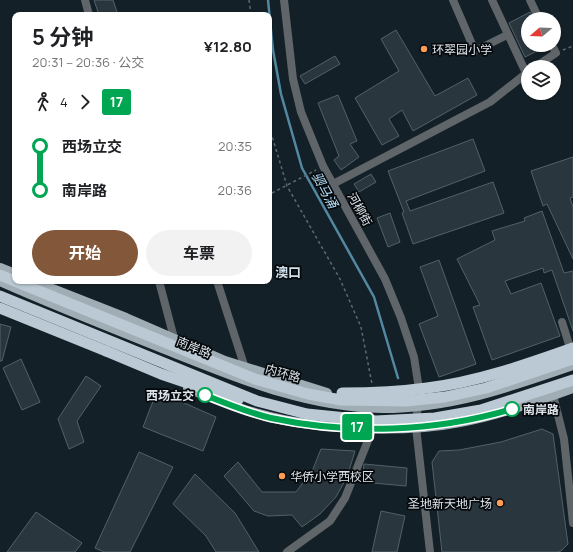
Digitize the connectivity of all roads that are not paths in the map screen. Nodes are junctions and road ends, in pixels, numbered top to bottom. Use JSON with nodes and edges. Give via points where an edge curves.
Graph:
{"nodes":[{"id":1,"x":85,"y":0,"type":"edge"},
{"id":2,"x":284,"y":0,"type":"edge"},
{"id":3,"x":453,"y":0,"type":"edge"},
{"id":4,"x":492,"y":0,"type":"edge"},
{"id":5,"x":530,"y":0,"type":"edge"},
{"id":6,"x":88,"y":12,"type":"edge"},
{"id":7,"x":536,"y":12,"type":"edge"},
{"id":8,"x":507,"y":35,"type":"junction"},
{"id":9,"x":556,"y":52,"type":"edge"},
{"id":10,"x":546,"y":60,"type":"edge"},
{"id":11,"x":521,"y":61,"type":"edge"},
{"id":12,"x":521,"y":77,"type":"edge"},
{"id":13,"x":333,"y":184,"type":"junction"},
{"id":14,"x":0,"y":268,"type":"edge"},
{"id":15,"x":12,"y":273,"type":"edge"},
{"id":16,"x":2,"y":280,"type":"edge"},
{"id":17,"x":12,"y":281,"type":"edge"},
{"id":18,"x":12,"y":284,"type":"edge"},
{"id":19,"x":12,"y":284,"type":"edge"},
{"id":20,"x":39,"y":284,"type":"edge"},
{"id":21,"x":160,"y":284,"type":"edge"},
{"id":22,"x":218,"y":284,"type":"edge"},
{"id":23,"x":0,"y":292,"type":"edge"},
{"id":24,"x":0,"y":296,"type":"edge"},
{"id":25,"x":0,"y":302,"type":"edge"},
{"id":26,"x":0,"y":308,"type":"edge"},
{"id":27,"x":0,"y":314,"type":"edge"},
{"id":28,"x":562,"y":322,"type":"dead end"},
{"id":29,"x":174,"y":338,"type":"junction"},
{"id":30,"x":571,"y":344,"type":"edge"},
{"id":31,"x":115,"y":348,"type":"junction"},
{"id":32,"x":136,"y":349,"type":"junction"},
{"id":33,"x":573,"y":357,"type":"edge"},
{"id":34,"x":573,"y":365,"type":"edge"},
{"id":35,"x":132,"y":366,"type":"junction"},
{"id":36,"x":246,"y":368,"type":"junction"},
{"id":37,"x":573,"y":374,"type":"edge"},
{"id":38,"x":209,"y":378,"type":"junction"},
{"id":39,"x":241,"y":380,"type":"junction"},
{"id":40,"x":573,"y":380,"type":"edge"},
{"id":41,"x":178,"y":384,"type":"junction"},
{"id":42,"x":573,"y":388,"type":"edge"},
{"id":43,"x":308,"y":394,"type":"junction"},
{"id":44,"x":553,"y":395,"type":"junction"},
{"id":45,"x":380,"y":405,"type":"junction"},
{"id":46,"x":280,"y":406,"type":"junction"},
{"id":47,"x":418,"y":406,"type":"junction"},
{"id":48,"x":448,"y":406,"type":"junction"},
{"id":49,"x":304,"y":422,"type":"junction"},
{"id":50,"x":451,"y":424,"type":"junction"},
{"id":51,"x":373,"y":428,"type":"junction"},
{"id":52,"x":416,"y":428,"type":"junction"},
{"id":53,"x":573,"y":523,"type":"edge"},
{"id":54,"x":287,"y":552,"type":"edge"},
{"id":55,"x":430,"y":552,"type":"edge"}],
"edges":[{"from":1,"to":6,"type":"street"},
{"from":2,"to":13,"type":"street","name":"河柳街","via":[[296,96],[307,130]]},
{"from":3,"to":8,"type":"street","via":[[475,51]]},
{"from":4,"to":8,"type":"street"},
{"from":5,"to":7,"type":"street"},
{"from":8,"to":11,"type":"street"},
{"from":9,"to":10,"type":"street"},
{"from":12,"to":13,"type":"street","via":[[490,102]]},
{"from":13,"to":47,"type":"street","name":"河柳街","via":[[394,298],[419,379]]},
{"from":14,"to":15,"type":"main road"},
{"from":16,"to":17,"type":"main road"},
{"from":16,"to":19,"type":"highway","name":"内环路","bridge":true},
{"from":16,"to":39,"type":"main road","name":"南岸路"},
{"from":18,"to":43,"type":"highway","name":"内环路","bridge":true,"via":[[255,379]]},
{"from":20,"to":29,"type":"main road"},
{"from":21,"to":29,"type":"street"},
{"from":22,"to":36,"type":"street"},
{"from":23,"to":32,"type":"main road","name":"南岸路"},
{"from":24,"to":46,"type":"highway","bridge":true,"via":[[238,393]]},
{"from":25,"to":31,"type":"street"},
{"from":26,"to":46,"type":"highway","bridge":true,"via":[[205,390],[246,402]]},
{"from":27,"to":35,"type":"main road"},
{"from":28,"to":30,"type":"street"},
{"from":29,"to":36,"type":"main road"},
{"from":30,"to":33,"type":"street"},
{"from":30,"to":43,"type":"highway","bridge":true,"via":[[488,376],[446,385],[392,392]]},
{"from":31,"to":32,"type":"street"},
{"from":31,"to":35,"type":"street"},
{"from":32,"to":38,"type":"main road","name":"南岸路"},
{"from":33,"to":43,"type":"highway","name":"内环路","bridge":true,"via":[[486,388],[428,400],[357,401]]},
{"from":33,"to":47,"type":"main road"},
{"from":34,"to":48,"type":"main road","name":"南岸路"},
{"from":35,"to":41,"type":"main road"},
{"from":36,"to":39,"type":"street"},
{"from":36,"to":45,"type":"main road","via":[[316,390]]},
{"from":37,"to":48,"type":"main road","name":"南岸路","via":[[493,401]]},
{"from":38,"to":41,"type":"main road"},
{"from":38,"to":46,"type":"main road","name":"南岸路"},
{"from":39,"to":45,"type":"main road","name":"南岸路","via":[[286,395],[337,405]]},
{"from":40,"to":46,"type":"highway","bridge":true,"via":[[481,410],[416,420],[354,420],[307,414]]},
{"from":41,"to":49,"type":"main road","via":[[258,414]]},
{"from":42,"to":44,"type":"main road"},
{"from":44,"to":50,"type":"main road","via":[[494,414]]},
{"from":44,"to":53,"type":"street","via":[[564,439]]},
{"from":45,"to":46,"type":"main road","name":"南岸路","via":[[331,413]]},
{"from":45,"to":47,"type":"main road","name":"南岸路"},
{"from":45,"to":47,"type":"main road"},
{"from":46,"to":49,"type":"main road"},
{"from":47,"to":48,"type":"main road","name":"南岸路"},
{"from":47,"to":52,"type":"street","name":"河柳街"},
{"from":48,"to":50,"type":"street"},
{"from":49,"to":51,"type":"main road"},
{"from":50,"to":52,"type":"main road"},
{"from":51,"to":52,"type":"main road"},
{"from":51,"to":54,"type":"street","via":[[360,466],[345,498],[330,521]]},
{"from":52,"to":55,"type":"street","name":"河柳街"}]}
